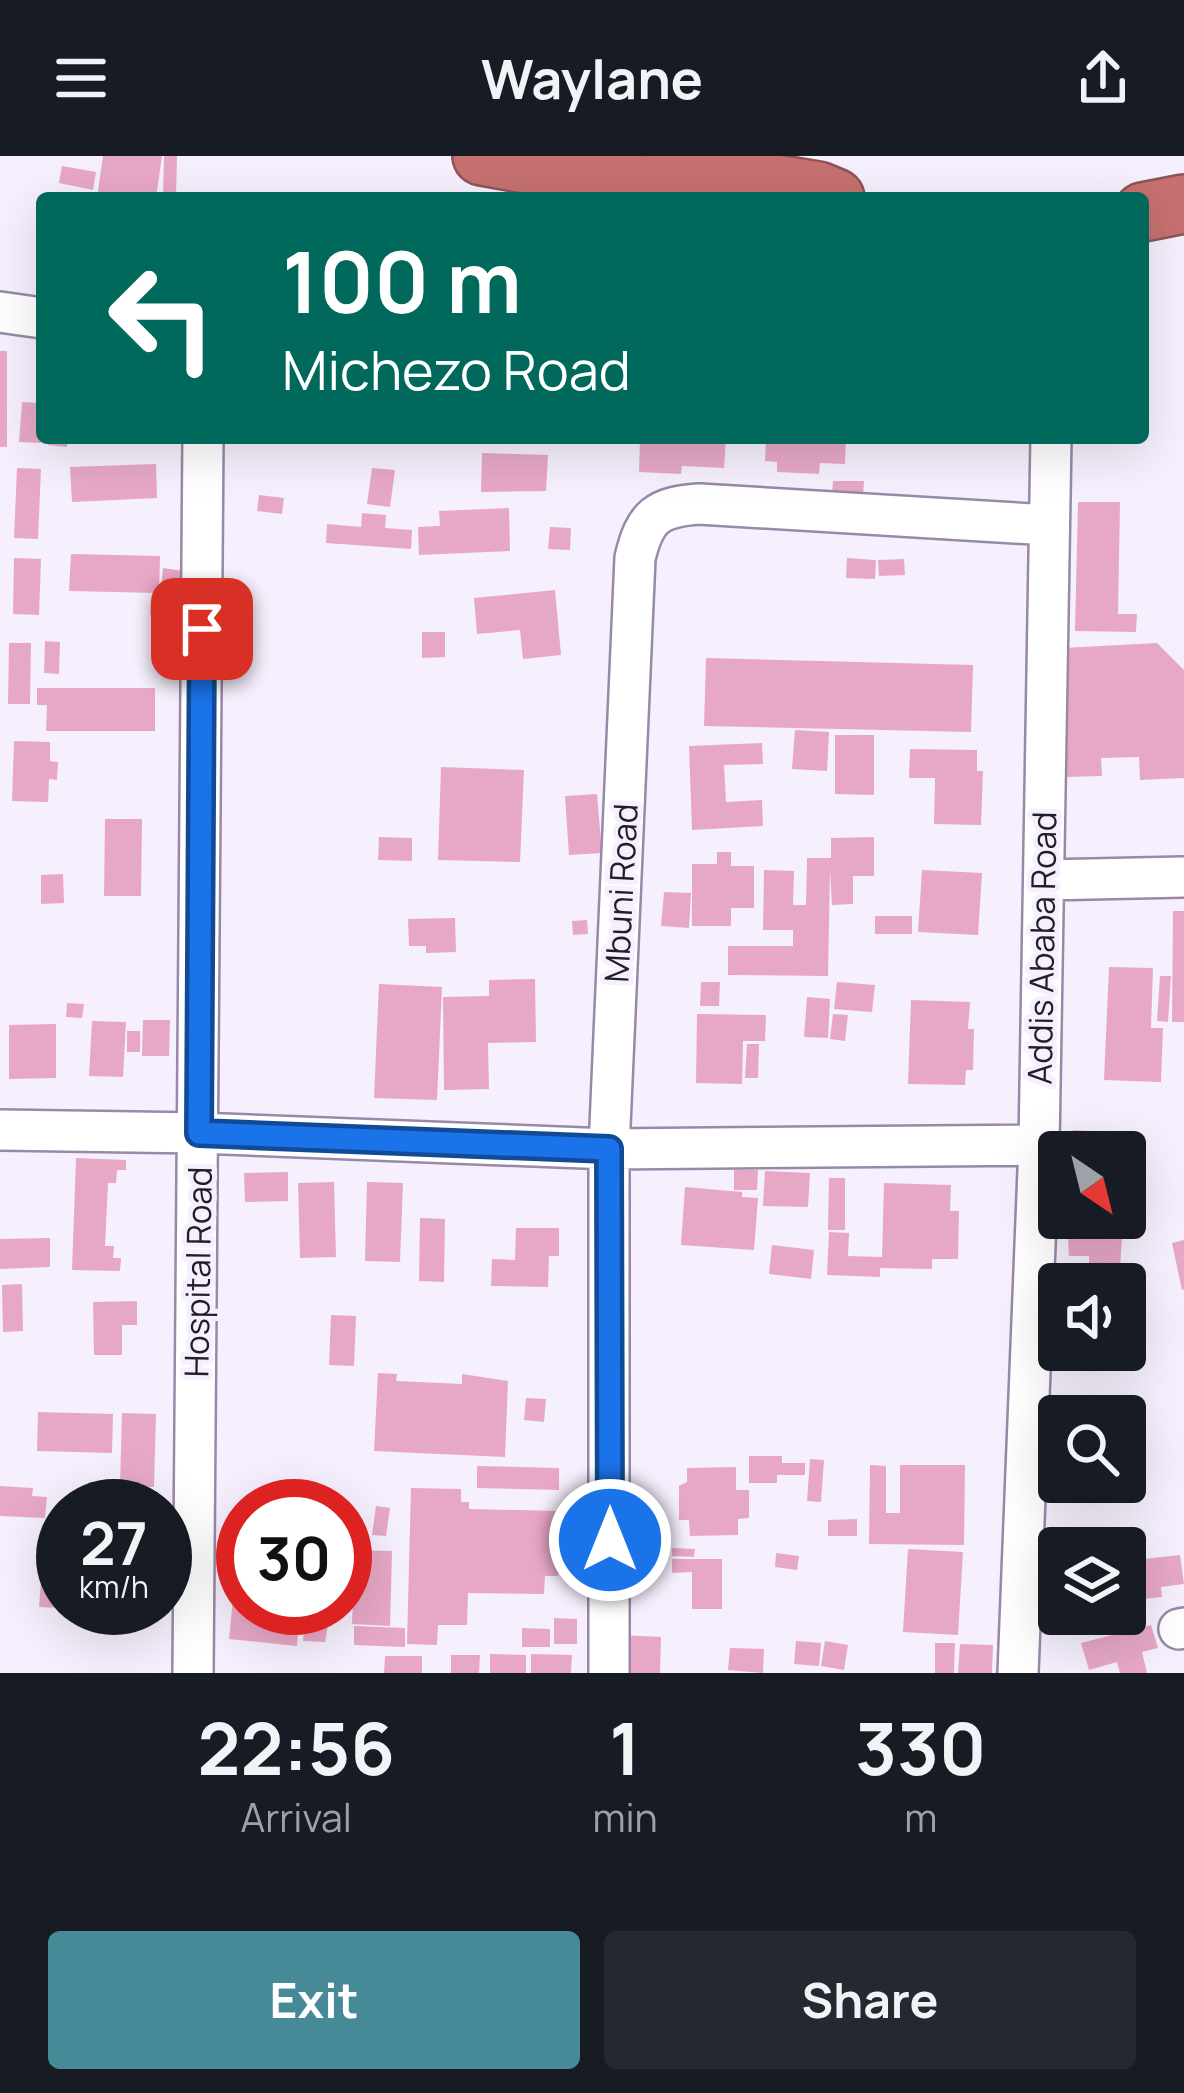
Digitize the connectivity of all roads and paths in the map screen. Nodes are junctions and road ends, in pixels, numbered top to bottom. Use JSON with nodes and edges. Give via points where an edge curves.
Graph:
{"nodes":[{"id":1,"x":482,"y":156,"type":"edge"},
{"id":2,"x":608,"y":156,"type":"edge"},
{"id":3,"x":679,"y":192,"type":"edge"},
{"id":4,"x":820,"y":192,"type":"edge"},
{"id":5,"x":1184,"y":204,"type":"edge"},
{"id":6,"x":1149,"y":211,"type":"edge"},
{"id":7,"x":0,"y":312,"type":"edge"},
{"id":8,"x":36,"y":317,"type":"edge"},
{"id":9,"x":203,"y":444,"type":"edge"},
{"id":10,"x":1051,"y":444,"type":"edge"},
{"id":11,"x":1049,"y":525,"type":"junction"},
{"id":12,"x":1184,"y":877,"type":"edge"},
{"id":13,"x":1044,"y":880,"type":"junction"},
{"id":14,"x":0,"y":1130,"type":"edge"},
{"id":15,"x":1040,"y":1131,"type":"edge"},
{"id":16,"x":199,"y":1133,"type":"junction"},
{"id":17,"x":1038,"y":1145,"type":"edge"},
{"id":18,"x":609,"y":1149,"type":"junction"},
{"id":19,"x":1038,"y":1193,"type":"edge"},
{"id":20,"x":193,"y":1673,"type":"edge"},
{"id":21,"x":609,"y":1673,"type":"edge"},
{"id":22,"x":1018,"y":1673,"type":"edge"}],
"edges":[{"from":1,"to":3,"type":"highway"},
{"from":2,"to":4,"type":"highway"},
{"from":5,"to":6,"type":"highway"},
{"from":7,"to":8,"type":"street"},
{"from":9,"to":16,"type":"street","name":"Hospital Road"},
{"from":10,"to":11,"type":"street","name":"Addis Ababa Road"},
{"from":11,"to":13,"type":"street","name":"Addis Ababa Road"},
{"from":11,"to":18,"type":"street","name":"Mbuni Road","via":[[700,504],[670,506],[640,534]]},
{"from":12,"to":13,"type":"street"},
{"from":13,"to":15,"type":"street","name":"Addis Ababa Road"},
{"from":14,"to":16,"type":"street"},
{"from":16,"to":18,"type":"street"},
{"from":16,"to":20,"type":"street","name":"Hospital Road"},
{"from":17,"to":18,"type":"street"},
{"from":18,"to":21,"type":"street","name":"Mbuni Road"},
{"from":19,"to":22,"type":"street","name":"Addis Ababa Road"}]}
